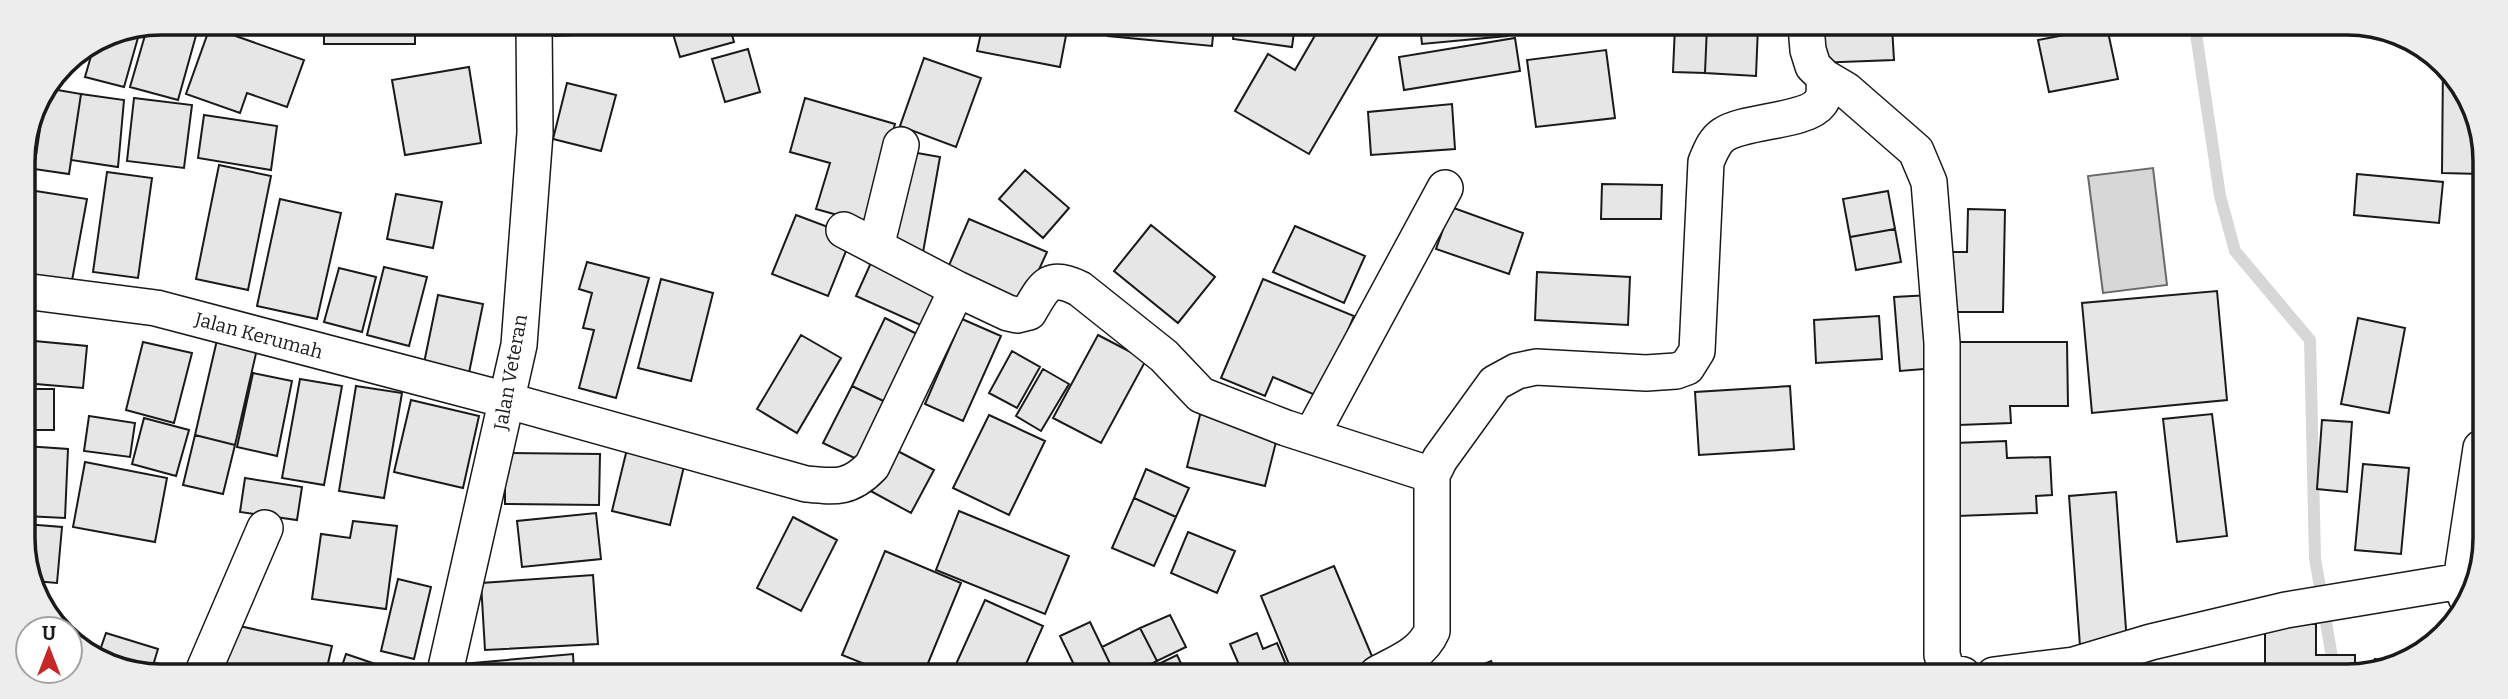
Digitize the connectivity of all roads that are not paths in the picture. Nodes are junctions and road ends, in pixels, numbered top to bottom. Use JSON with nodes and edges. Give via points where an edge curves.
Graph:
{"nodes":[{"id":1,"x":534,"y":35,"type":"edge"},
{"id":2,"x":1807,"y":35,"type":"edge"},
{"id":3,"x":1824,"y":77,"type":"junction"},
{"id":4,"x":901,"y":145,"type":"dead end"},
{"id":5,"x":1445,"y":188,"type":"dead end"},
{"id":6,"x":844,"y":230,"type":"dead end"},
{"id":7,"x":876,"y":247,"type":"junction"},
{"id":8,"x":957,"y":289,"type":"junction"},
{"id":9,"x":35,"y":292,"type":"edge"},
{"id":10,"x":499,"y":398,"type":"junction"},
{"id":11,"x":1311,"y":436,"type":"junction"},
{"id":12,"x":1432,"y":475,"type":"junction"},
{"id":13,"x":2473,"y":514,"type":"edge"},
{"id":14,"x":265,"y":528,"type":"dead end"},
{"id":15,"x":2465,"y":582,"type":"edge"},
{"id":16,"x":2461,"y":589,"type":"edge"},
{"id":17,"x":206,"y":664,"type":"edge"},
{"id":18,"x":447,"y":664,"type":"edge"},
{"id":19,"x":1396,"y":664,"type":"edge"},
{"id":20,"x":1945,"y":664,"type":"edge"},
{"id":21,"x":2077,"y":664,"type":"edge"}],
"edges":[{"from":1,"to":10,"type":"street","name":"Jalan Veteran","via":[[535,133],[519,345]]},
{"from":2,"to":3,"type":"street","via":[[1813,66]]},
{"from":3,"to":12,"type":"street","via":[[1823,98],[1811,111],[1735,130],[1721,136],[1712,148],[1706,162],[1697,351],[1687,367],[1646,373],[1536,367],[1517,371],[1495,383]]},
{"from":3,"to":20,"type":"street","via":[[1846,90],[1916,151],[1929,182],[1942,343]]},
{"from":4,"to":7,"type":"street"},
{"from":5,"to":11,"type":"street"},
{"from":6,"to":7,"type":"street"},
{"from":7,"to":8,"type":"street"},
{"from":8,"to":10,"type":"street","name":"Jalan Kerumah","via":[[872,466],[843,486],[806,484]]},
{"from":8,"to":11,"type":"street","via":[[1017,315],[1029,313],[1046,285],[1066,281],[1164,356],[1201,395]]},
{"from":9,"to":10,"type":"street","name":"Jalan Kerumah","via":[[156,308]]},
{"from":10,"to":18,"type":"street","name":"Jalan Veteran"},
{"from":11,"to":12,"type":"street"},
{"from":12,"to":19,"type":"street","via":[[1432,631],[1426,645]]},
{"from":13,"to":15,"type":"street"},
{"from":14,"to":17,"type":"street"},
{"from":16,"to":21,"type":"street","via":[[2286,610]]}]}
